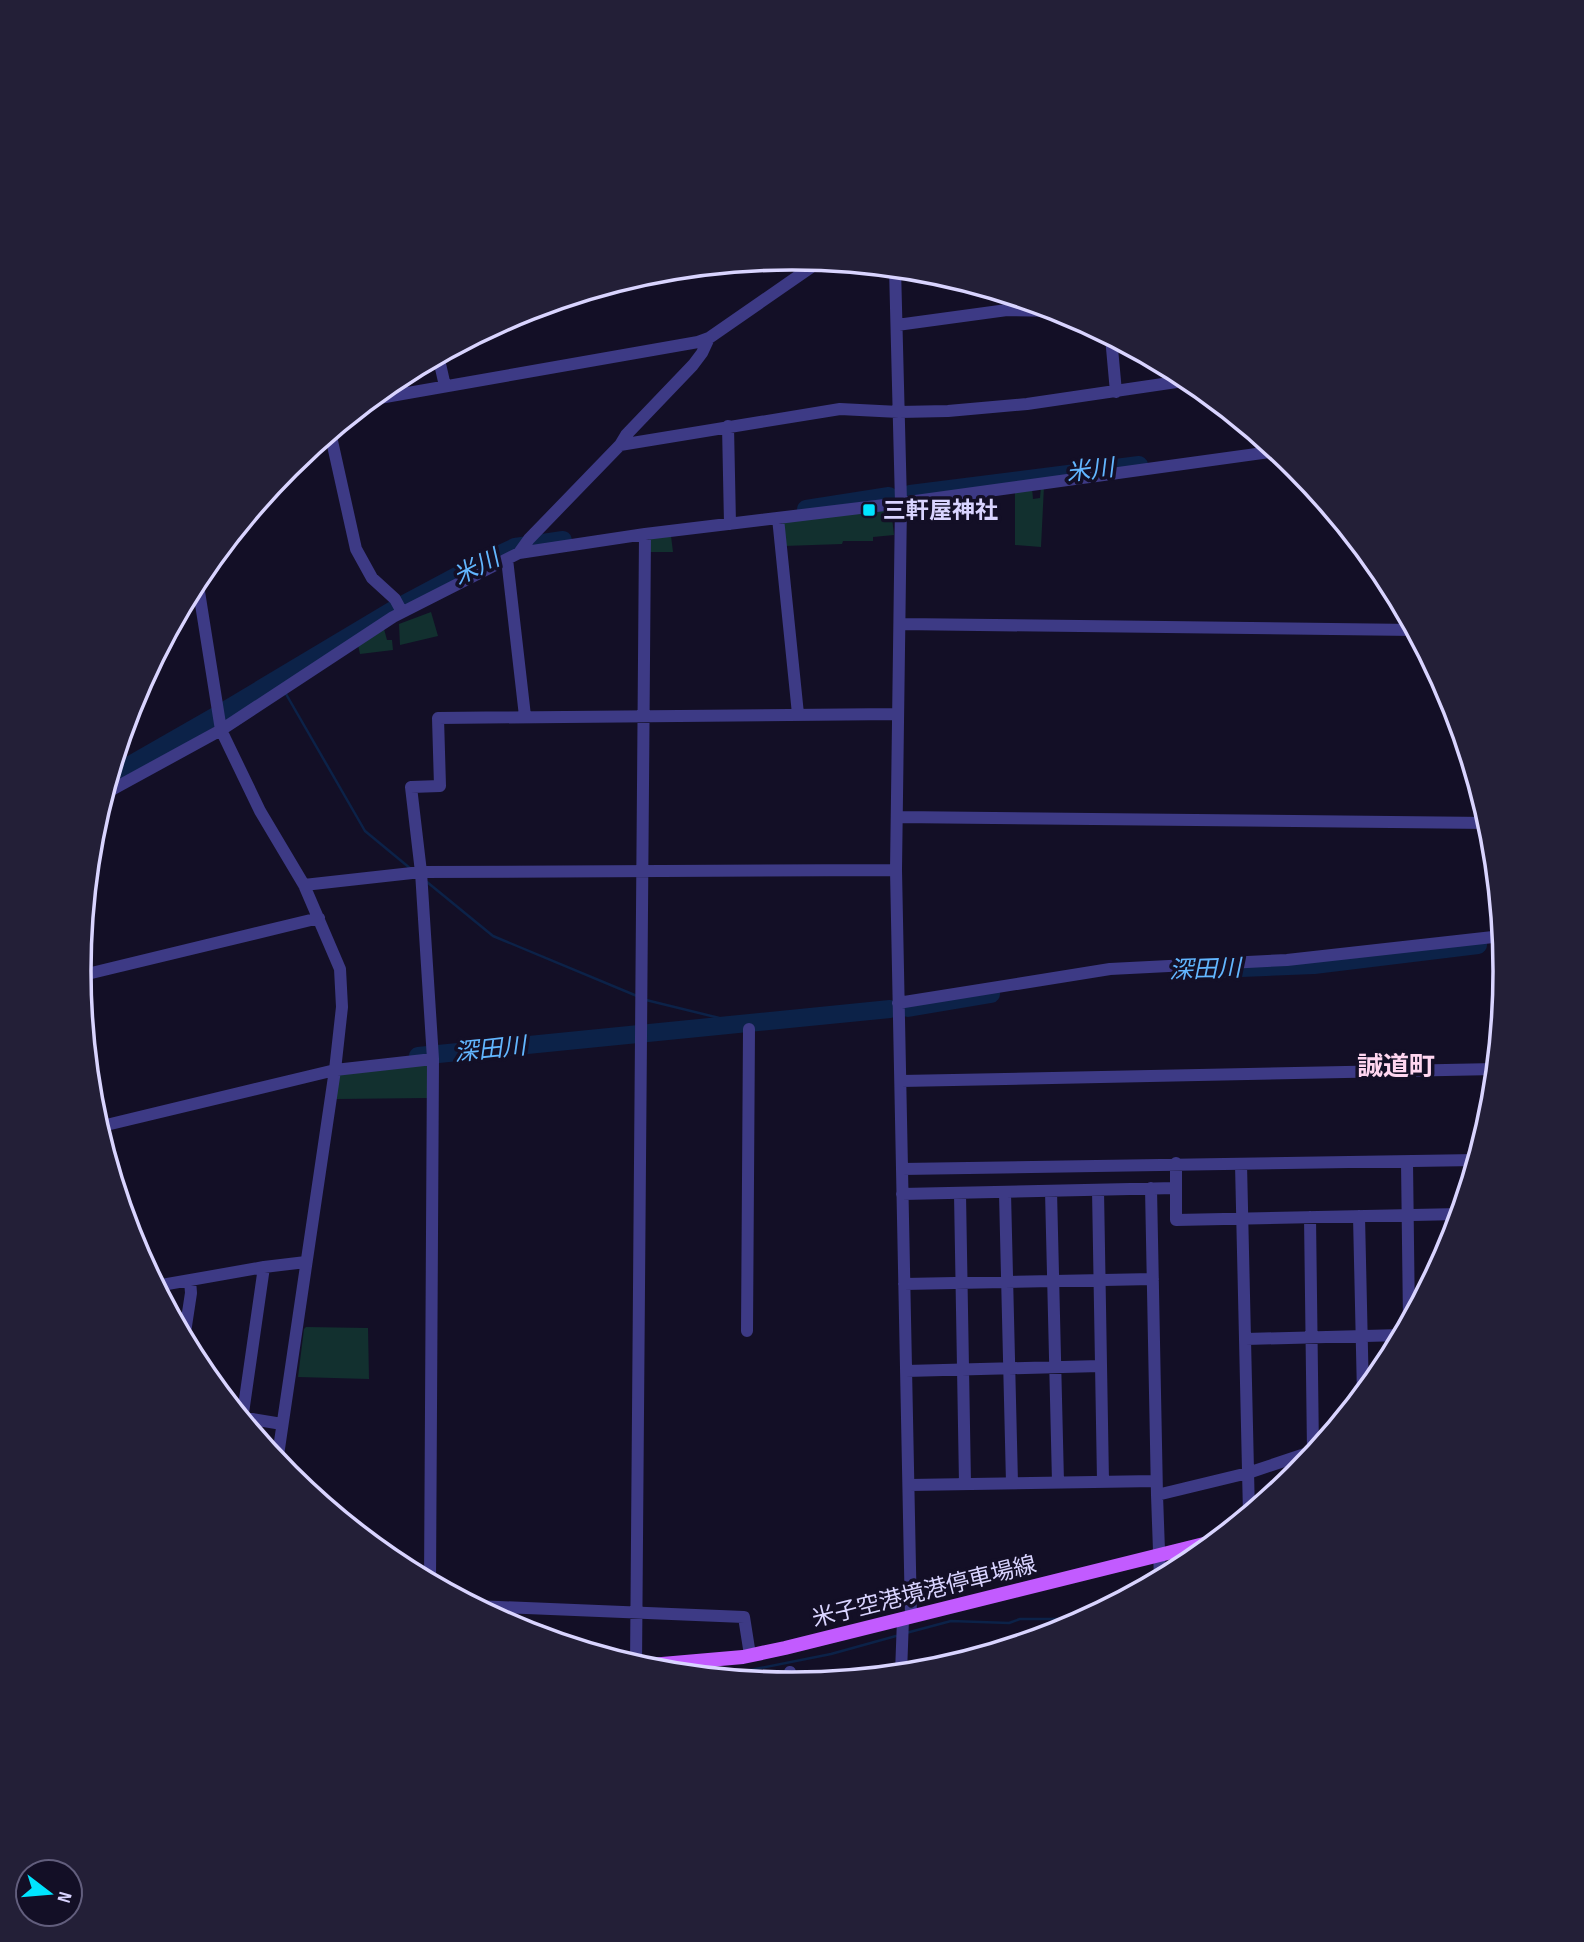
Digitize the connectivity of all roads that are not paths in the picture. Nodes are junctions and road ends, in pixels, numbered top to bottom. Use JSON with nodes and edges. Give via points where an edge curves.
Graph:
{"nodes":[{"id":1,"x":806,"y":271,"type":"edge"},
{"id":2,"x":895,"y":278,"type":"edge"},
{"id":3,"x":1026,"y":310,"type":"edge"},
{"id":4,"x":897,"y":326,"type":"junction"},
{"id":5,"x":709,"y":338,"type":"junction"},
{"id":6,"x":1112,"y":347,"type":"edge"},
{"id":7,"x":441,"y":365,"type":"edge"},
{"id":8,"x":1173,"y":383,"type":"edge"},
{"id":9,"x":444,"y":386,"type":"junction"},
{"id":10,"x":1116,"y":392,"type":"junction"},
{"id":11,"x":392,"y":395,"type":"edge"},
{"id":12,"x":899,"y":412,"type":"junction"},
{"id":13,"x":728,"y":426,"type":"junction"},
{"id":14,"x":332,"y":442,"type":"edge"},
{"id":15,"x":620,"y":445,"type":"junction"},
{"id":16,"x":1264,"y":453,"type":"edge"},
{"id":17,"x":901,"y":503,"type":"junction"},
{"id":18,"x":778,"y":518,"type":"junction"},
{"id":19,"x":730,"y":524,"type":"junction"},
{"id":20,"x":645,"y":534,"type":"junction"},
{"id":21,"x":513,"y":556,"type":"junction"},
{"id":22,"x":200,"y":597,"type":"edge"},
{"id":23,"x":402,"y":612,"type":"junction"},
{"id":24,"x":900,"y":624,"type":"junction"},
{"id":25,"x":1404,"y":630,"type":"edge"},
{"id":26,"x":798,"y":714,"type":"junction"},
{"id":27,"x":898,"y":714,"type":"junction"},
{"id":28,"x":643,"y":715,"type":"junction"},
{"id":29,"x":525,"y":716,"type":"junction"},
{"id":30,"x":221,"y":730,"type":"junction"},
{"id":31,"x":116,"y":788,"type":"edge"},
{"id":32,"x":897,"y":817,"type":"junction"},
{"id":33,"x":1477,"y":823,"type":"edge"},
{"id":34,"x":641,"y":870,"type":"junction"},
{"id":35,"x":896,"y":870,"type":"junction"},
{"id":36,"x":421,"y":872,"type":"junction"},
{"id":37,"x":304,"y":885,"type":"junction"},
{"id":38,"x":319,"y":918,"type":"junction"},
{"id":39,"x":1492,"y":937,"type":"edge"},
{"id":40,"x":91,"y":973,"type":"edge"},
{"id":41,"x":898,"y":1003,"type":"junction"},
{"id":42,"x":749,"y":1029,"type":"dead end"},
{"id":43,"x":433,"y":1059,"type":"junction"},
{"id":44,"x":1486,"y":1069,"type":"edge"},
{"id":45,"x":335,"y":1070,"type":"junction"},
{"id":46,"x":901,"y":1081,"type":"junction"},
{"id":47,"x":108,"y":1125,"type":"edge"},
{"id":48,"x":1467,"y":1160,"type":"edge"},
{"id":49,"x":1406,"y":1162,"type":"junction"},
{"id":50,"x":1176,"y":1163,"type":"junction"},
{"id":51,"x":1241,"y":1164,"type":"junction"},
{"id":52,"x":902,"y":1169,"type":"junction"},
{"id":53,"x":1151,"y":1188,"type":"junction"},
{"id":54,"x":1176,"y":1188,"type":"junction"},
{"id":55,"x":1098,"y":1190,"type":"junction"},
{"id":56,"x":1051,"y":1191,"type":"junction"},
{"id":57,"x":1005,"y":1193,"type":"junction"},
{"id":58,"x":960,"y":1194,"type":"junction"},
{"id":59,"x":902,"y":1195,"type":"junction"},
{"id":60,"x":1406,"y":1215,"type":"junction"},
{"id":61,"x":1359,"y":1216,"type":"junction"},
{"id":62,"x":1310,"y":1217,"type":"junction"},
{"id":63,"x":1448,"y":1217,"type":"edge"},
{"id":64,"x":1242,"y":1218,"type":"junction"},
{"id":65,"x":306,"y":1262,"type":"junction"},
{"id":66,"x":264,"y":1267,"type":"junction"},
{"id":67,"x":1099,"y":1279,"type":"junction"},
{"id":68,"x":1153,"y":1279,"type":"junction"},
{"id":69,"x":190,"y":1280,"type":"junction"},
{"id":70,"x":1052,"y":1280,"type":"junction"},
{"id":71,"x":1007,"y":1281,"type":"junction"},
{"id":72,"x":962,"y":1282,"type":"junction"},
{"id":73,"x":904,"y":1283,"type":"junction"},
{"id":74,"x":165,"y":1284,"type":"edge"},
{"id":75,"x":1409,"y":1304,"type":"edge"},
{"id":76,"x":186,"y":1324,"type":"edge"},
{"id":77,"x":747,"y":1331,"type":"dead end"},
{"id":78,"x":1391,"y":1335,"type":"edge"},
{"id":79,"x":1361,"y":1336,"type":"junction"},
{"id":80,"x":1312,"y":1337,"type":"junction"},
{"id":81,"x":1247,"y":1339,"type":"junction"},
{"id":82,"x":1100,"y":1366,"type":"junction"},
{"id":83,"x":1055,"y":1367,"type":"junction"},
{"id":84,"x":1009,"y":1368,"type":"junction"},
{"id":85,"x":963,"y":1370,"type":"junction"},
{"id":86,"x":906,"y":1371,"type":"junction"},
{"id":87,"x":1362,"y":1378,"type":"edge"},
{"id":88,"x":244,"y":1407,"type":"edge"},
{"id":89,"x":254,"y":1420,"type":"edge"},
{"id":90,"x":282,"y":1424,"type":"junction"},
{"id":91,"x":1315,"y":1438,"type":"edge"},
{"id":92,"x":278,"y":1448,"type":"edge"},
{"id":93,"x":1298,"y":1456,"type":"edge"},
{"id":94,"x":1248,"y":1473,"type":"junction"},
{"id":95,"x":1103,"y":1481,"type":"junction"},
{"id":96,"x":1156,"y":1481,"type":"junction"},
{"id":97,"x":1058,"y":1482,"type":"junction"},
{"id":98,"x":1012,"y":1483,"type":"junction"},
{"id":99,"x":965,"y":1484,"type":"junction"},
{"id":100,"x":909,"y":1485,"type":"junction"},
{"id":101,"x":1157,"y":1495,"type":"junction"},
{"id":102,"x":1249,"y":1502,"type":"edge"},
{"id":103,"x":1190,"y":1548,"type":"edge"},
{"id":104,"x":1158,"y":1556,"type":"junction"},
{"id":105,"x":1159,"y":1568,"type":"edge"},
{"id":106,"x":430,"y":1571,"type":"edge"},
{"id":107,"x":498,"y":1607,"type":"edge"},
{"id":108,"x":636,"y":1614,"type":"junction"},
{"id":109,"x":907,"y":1618,"type":"junction"},
{"id":110,"x":637,"y":1654,"type":"edge"},
{"id":111,"x":750,"y":1655,"type":"junction"},
{"id":112,"x":902,"y":1663,"type":"edge"},
{"id":113,"x":685,"y":1664,"type":"edge"}],
"edges":[{"from":1,"to":5,"type":"street"},
{"from":2,"to":4,"type":"street"},
{"from":3,"to":4,"type":"street"},
{"from":4,"to":12,"type":"street"},
{"from":5,"to":9,"type":"street"},
{"from":5,"to":15,"type":"street","via":[[702,354]]},
{"from":6,"to":10,"type":"street"},
{"from":7,"to":9,"type":"street"},
{"from":8,"to":10,"type":"street"},
{"from":9,"to":11,"type":"street"},
{"from":10,"to":12,"type":"street","via":[[1027,404]]},
{"from":12,"to":13,"type":"street","via":[[840,409]]},
{"from":12,"to":17,"type":"street"},
{"from":13,"to":15,"type":"street"},
{"from":13,"to":19,"type":"street"},
{"from":14,"to":23,"type":"street","via":[[356,549],[372,578]]},
{"from":15,"to":21,"type":"street"},
{"from":16,"to":17,"type":"street"},
{"from":17,"to":18,"type":"street"},
{"from":17,"to":24,"type":"street"},
{"from":18,"to":19,"type":"street"},
{"from":18,"to":26,"type":"street"},
{"from":19,"to":20,"type":"street"},
{"from":20,"to":21,"type":"street"},
{"from":20,"to":28,"type":"street"},
{"from":21,"to":23,"type":"street"},
{"from":21,"to":29,"type":"street"},
{"from":22,"to":30,"type":"street"},
{"from":23,"to":30,"type":"street"},
{"from":24,"to":25,"type":"street"},
{"from":24,"to":27,"type":"street"},
{"from":26,"to":27,"type":"street"},
{"from":26,"to":28,"type":"street"},
{"from":27,"to":32,"type":"street"},
{"from":28,"to":29,"type":"street"},
{"from":28,"to":34,"type":"street"},
{"from":29,"to":36,"type":"street","via":[[438,718],[440,786],[411,787]]},
{"from":30,"to":31,"type":"street"},
{"from":30,"to":37,"type":"street","via":[[260,811]]},
{"from":32,"to":33,"type":"street"},
{"from":32,"to":35,"type":"street"},
{"from":34,"to":35,"type":"street"},
{"from":34,"to":36,"type":"street"},
{"from":34,"to":108,"type":"street"},
{"from":35,"to":41,"type":"street"},
{"from":36,"to":37,"type":"street"},
{"from":36,"to":43,"type":"street"},
{"from":37,"to":38,"type":"street"},
{"from":38,"to":40,"type":"street"},
{"from":38,"to":45,"type":"street","via":[[340,969],[342,1007]]},
{"from":39,"to":41,"type":"street","via":[[1287,960],[1110,969]]},
{"from":41,"to":46,"type":"street"},
{"from":42,"to":77,"type":"street"},
{"from":43,"to":45,"type":"street"},
{"from":43,"to":106,"type":"street"},
{"from":44,"to":46,"type":"street"},
{"from":45,"to":47,"type":"street"},
{"from":45,"to":65,"type":"street"},
{"from":46,"to":52,"type":"street"},
{"from":48,"to":49,"type":"street"},
{"from":49,"to":51,"type":"street"},
{"from":49,"to":60,"type":"street"},
{"from":50,"to":51,"type":"street"},
{"from":50,"to":52,"type":"street"},
{"from":50,"to":54,"type":"street"},
{"from":51,"to":64,"type":"street"},
{"from":52,"to":59,"type":"street"},
{"from":53,"to":54,"type":"street"},
{"from":53,"to":55,"type":"street"},
{"from":53,"to":68,"type":"street"},
{"from":54,"to":64,"type":"street","via":[[1176,1220]]},
{"from":55,"to":56,"type":"street"},
{"from":55,"to":67,"type":"street"},
{"from":56,"to":57,"type":"street"},
{"from":56,"to":70,"type":"street"},
{"from":57,"to":58,"type":"street"},
{"from":57,"to":71,"type":"street"},
{"from":58,"to":59,"type":"street"},
{"from":58,"to":72,"type":"street"},
{"from":59,"to":73,"type":"street"},
{"from":60,"to":61,"type":"street"},
{"from":60,"to":63,"type":"street"},
{"from":60,"to":75,"type":"street"},
{"from":61,"to":62,"type":"street"},
{"from":61,"to":79,"type":"street"},
{"from":62,"to":64,"type":"street"},
{"from":62,"to":80,"type":"street"},
{"from":64,"to":81,"type":"street"},
{"from":65,"to":66,"type":"street"},
{"from":65,"to":90,"type":"street"},
{"from":66,"to":69,"type":"street"},
{"from":66,"to":88,"type":"street"},
{"from":67,"to":68,"type":"street"},
{"from":67,"to":70,"type":"street"},
{"from":67,"to":82,"type":"street"},
{"from":68,"to":96,"type":"street"},
{"from":69,"to":74,"type":"street"},
{"from":69,"to":76,"type":"street"},
{"from":70,"to":71,"type":"street"},
{"from":70,"to":83,"type":"street"},
{"from":71,"to":72,"type":"street"},
{"from":71,"to":84,"type":"street"},
{"from":72,"to":73,"type":"street"},
{"from":72,"to":85,"type":"street"},
{"from":73,"to":86,"type":"street"},
{"from":78,"to":79,"type":"street"},
{"from":79,"to":80,"type":"street"},
{"from":79,"to":87,"type":"street"},
{"from":80,"to":81,"type":"street"},
{"from":80,"to":91,"type":"street"},
{"from":81,"to":94,"type":"street"},
{"from":82,"to":83,"type":"street"},
{"from":82,"to":95,"type":"street"},
{"from":83,"to":84,"type":"street"},
{"from":83,"to":97,"type":"street"},
{"from":84,"to":85,"type":"street"},
{"from":84,"to":98,"type":"street"},
{"from":85,"to":86,"type":"street"},
{"from":85,"to":99,"type":"street"},
{"from":86,"to":100,"type":"street"},
{"from":89,"to":90,"type":"street"},
{"from":90,"to":92,"type":"street"},
{"from":93,"to":94,"type":"street"},
{"from":94,"to":101,"type":"street"},
{"from":94,"to":102,"type":"street"},
{"from":95,"to":96,"type":"street"},
{"from":95,"to":97,"type":"street"},
{"from":96,"to":101,"type":"street"},
{"from":97,"to":98,"type":"street"},
{"from":98,"to":99,"type":"street"},
{"from":99,"to":100,"type":"street"},
{"from":100,"to":109,"type":"street"},
{"from":101,"to":104,"type":"street"},
{"from":103,"to":104,"type":"main road","name":"米子空港境港停車場線"},
{"from":104,"to":105,"type":"street"},
{"from":104,"to":109,"type":"main road","name":"米子空港境港停車場線"},
{"from":107,"to":108,"type":"street"},
{"from":108,"to":110,"type":"street"},
{"from":108,"to":111,"type":"street","via":[[744,1617]]},
{"from":109,"to":111,"type":"main road","name":"米子空港境港停車場線"},
{"from":109,"to":112,"type":"street"},
{"from":111,"to":113,"type":"main road","name":"米子空港境港停車場線"}]}
